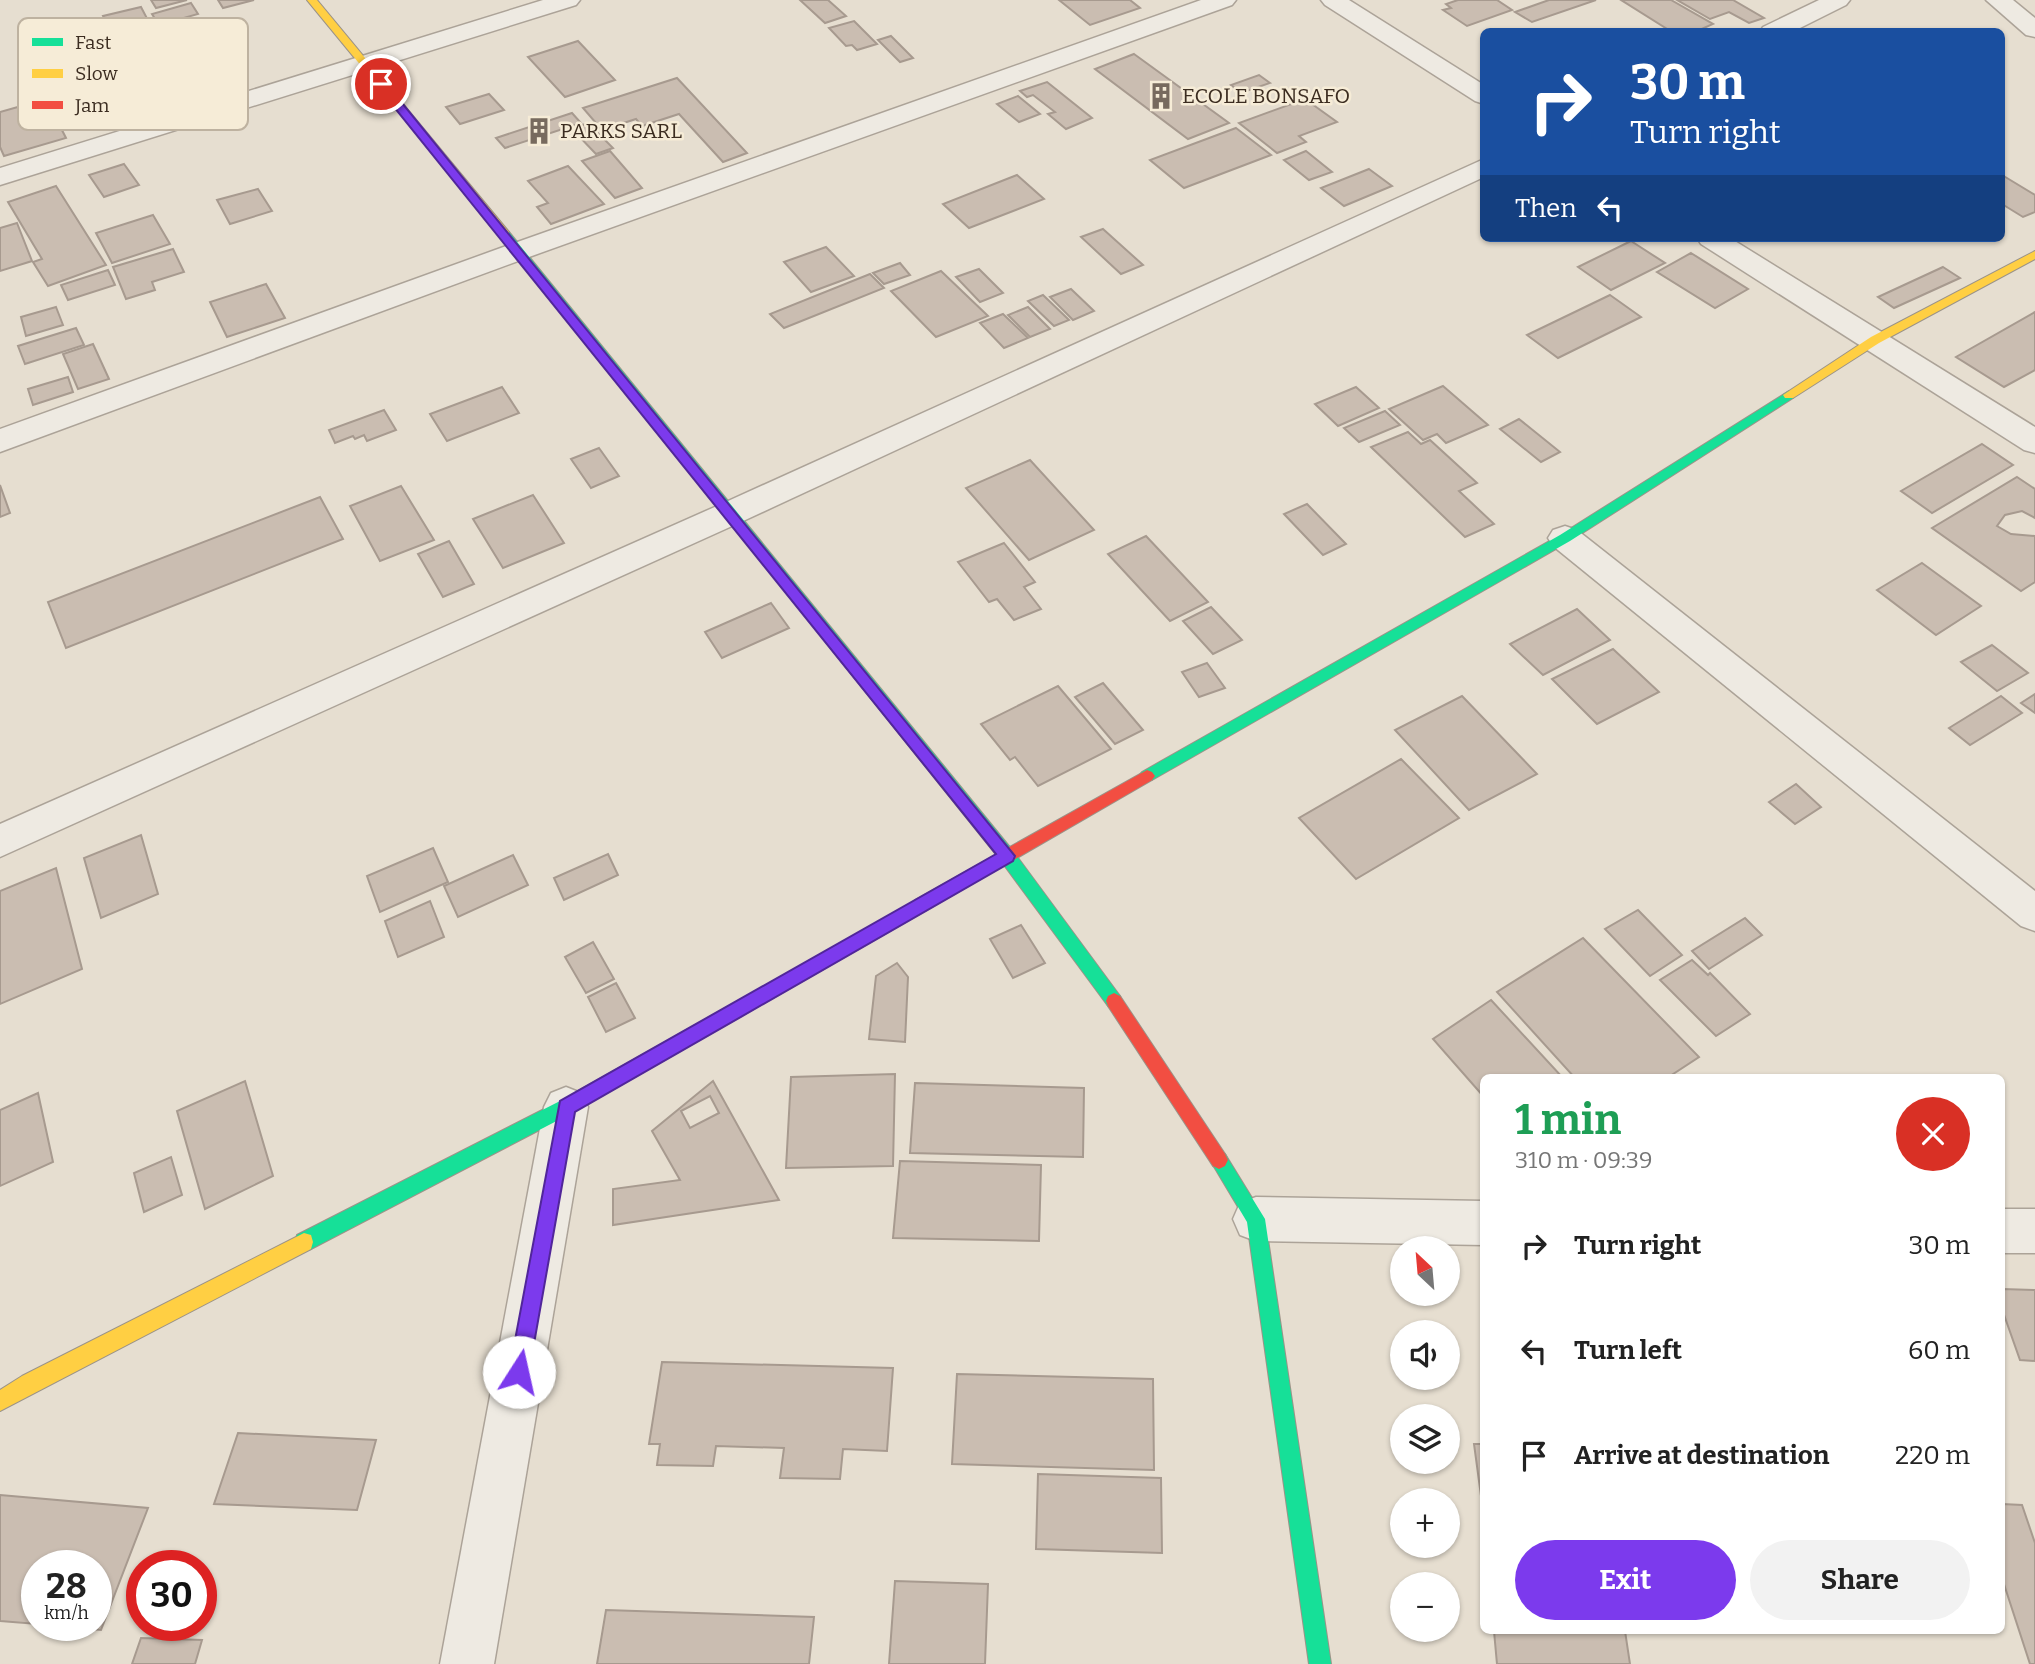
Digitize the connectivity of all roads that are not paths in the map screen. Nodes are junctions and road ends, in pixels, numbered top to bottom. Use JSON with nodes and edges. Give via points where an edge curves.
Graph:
{"nodes":[{"id":1,"x":312,"y":0,"type":"edge"},
{"id":2,"x":568,"y":0,"type":"edge"},
{"id":3,"x":1224,"y":0,"type":"edge"},
{"id":4,"x":1334,"y":0,"type":"edge"},
{"id":5,"x":1838,"y":0,"type":"edge"},
{"id":6,"x":1997,"y":0,"type":"edge"},
{"id":7,"x":1780,"y":28,"type":"edge"},
{"id":8,"x":2035,"y":30,"type":"edge"},
{"id":9,"x":364,"y":63,"type":"junction"},
{"id":10,"x":1480,"y":93,"type":"edge"},
{"id":11,"x":248,"y":99,"type":"edge"},
{"id":12,"x":150,"y":130,"type":"edge"},
{"id":13,"x":1480,"y":169,"type":"edge"},
{"id":14,"x":0,"y":177,"type":"edge"},
{"id":15,"x":1717,"y":242,"type":"edge"},
{"id":16,"x":519,"y":251,"type":"junction"},
{"id":17,"x":2035,"y":254,"type":"edge"},
{"id":18,"x":1875,"y":340,"type":"junction"},
{"id":19,"x":0,"y":440,"type":"edge"},
{"id":20,"x":2035,"y":443,"type":"edge"},
{"id":21,"x":729,"y":514,"type":"junction"},
{"id":22,"x":1565,"y":538,"type":"junction"},
{"id":23,"x":0,"y":841,"type":"edge"},
{"id":24,"x":1007,"y":856,"type":"junction"},
{"id":25,"x":2035,"y":914,"type":"edge"},
{"id":26,"x":566,"y":1107,"type":"junction"},
{"id":27,"x":1256,"y":1219,"type":"junction"},
{"id":28,"x":1480,"y":1223,"type":"edge"},
{"id":29,"x":2005,"y":1231,"type":"edge"},
{"id":30,"x":2035,"y":1231,"type":"edge"},
{"id":31,"x":0,"y":1401,"type":"edge"},
{"id":32,"x":467,"y":1664,"type":"edge"},
{"id":33,"x":1320,"y":1664,"type":"edge"}],
"edges":[{"from":1,"to":9,"type":"street"},
{"from":2,"to":9,"type":"street"},
{"from":3,"to":16,"type":"street"},
{"from":4,"to":10,"type":"street"},
{"from":5,"to":7,"type":"street"},
{"from":6,"to":8,"type":"street"},
{"from":9,"to":11,"type":"street"},
{"from":9,"to":16,"type":"street"},
{"from":12,"to":14,"type":"street"},
{"from":13,"to":21,"type":"street"},
{"from":15,"to":18,"type":"street"},
{"from":16,"to":19,"type":"street"},
{"from":16,"to":21,"type":"street"},
{"from":17,"to":18,"type":"street"},
{"from":18,"to":20,"type":"street"},
{"from":18,"to":22,"type":"street"},
{"from":21,"to":23,"type":"street"},
{"from":21,"to":24,"type":"street"},
{"from":22,"to":24,"type":"street"},
{"from":22,"to":25,"type":"street"},
{"from":24,"to":26,"type":"street"},
{"from":24,"to":27,"type":"street","via":[[1136,1031]]},
{"from":26,"to":31,"type":"street"},
{"from":26,"to":32,"type":"street"},
{"from":27,"to":28,"type":"street"},
{"from":27,"to":33,"type":"street"},
{"from":29,"to":30,"type":"street"}]}
